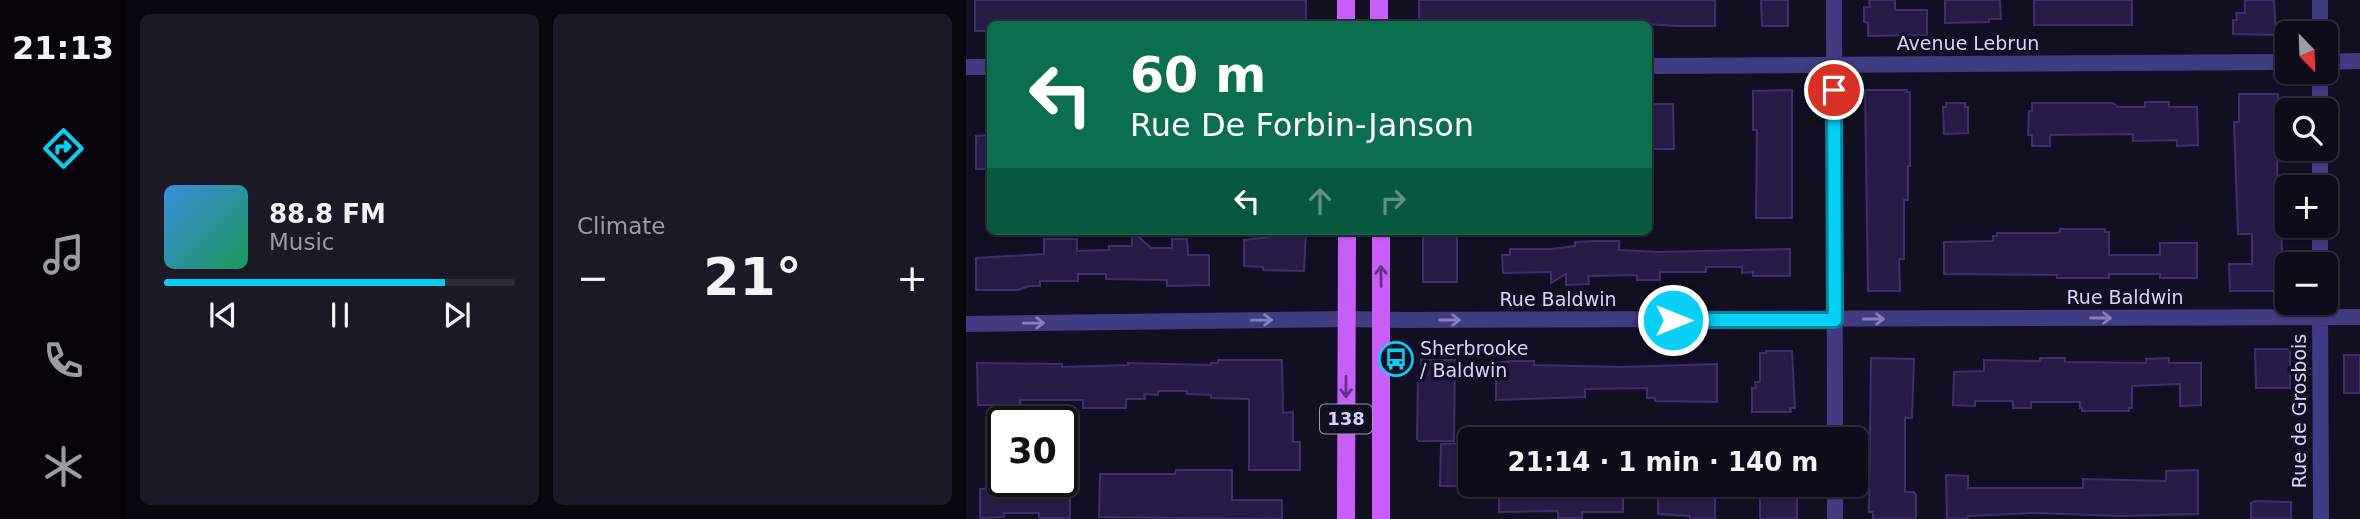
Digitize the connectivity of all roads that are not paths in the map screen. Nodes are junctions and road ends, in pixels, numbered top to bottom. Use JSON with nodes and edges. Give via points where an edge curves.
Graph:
{"nodes":[{"id":1,"x":1346,"y":0,"type":"edge"},
{"id":2,"x":1379,"y":0,"type":"edge"},
{"id":3,"x":1834,"y":0,"type":"edge"},
{"id":4,"x":2320,"y":0,"type":"edge"},
{"id":5,"x":1346,"y":21,"type":"edge"},
{"id":6,"x":1379,"y":21,"type":"edge"},
{"id":7,"x":2320,"y":21,"type":"edge"},
{"id":8,"x":2360,"y":61,"type":"edge"},
{"id":9,"x":2275,"y":62,"type":"edge"},
{"id":10,"x":2338,"y":62,"type":"edge"},
{"id":11,"x":1834,"y":65,"type":"junction"},
{"id":12,"x":1652,"y":66,"type":"edge"},
{"id":13,"x":966,"y":67,"type":"edge"},
{"id":14,"x":987,"y":67,"type":"edge"},
{"id":15,"x":1347,"y":235,"type":"edge"},
{"id":16,"x":1381,"y":235,"type":"edge"},
{"id":17,"x":2275,"y":311,"type":"edge"},
{"id":18,"x":2338,"y":313,"type":"edge"},
{"id":19,"x":2320,"y":315,"type":"edge"},
{"id":20,"x":2360,"y":317,"type":"edge"},
{"id":21,"x":1346,"y":318,"type":"junction"},
{"id":22,"x":1382,"y":320,"type":"junction"},
{"id":23,"x":1835,"y":320,"type":"junction"},
{"id":24,"x":966,"y":324,"type":"edge"},
{"id":25,"x":1835,"y":427,"type":"edge"},
{"id":26,"x":1835,"y":497,"type":"edge"},
{"id":27,"x":1346,"y":519,"type":"edge"},
{"id":28,"x":1381,"y":519,"type":"edge"},
{"id":29,"x":1835,"y":519,"type":"edge"},
{"id":30,"x":2320,"y":519,"type":"edge"}],
"edges":[{"from":1,"to":5,"type":"main road"},
{"from":2,"to":6,"type":"main road"},
{"from":3,"to":11,"type":"street"},
{"from":4,"to":7,"type":"street"},
{"from":8,"to":10,"type":"street"},
{"from":9,"to":11,"type":"street","name":"Avenue Lebrun"},
{"from":11,"to":12,"type":"street","name":"Avenue Lebrun"},
{"from":11,"to":23,"type":"street"},
{"from":13,"to":14,"type":"street"},
{"from":15,"to":21,"type":"main road","number":"138"},
{"from":22,"to":16,"type":"main road","number":"138","one_way":true},
{"from":23,"to":17,"type":"street","name":"Rue Baldwin","one_way":true},
{"from":18,"to":20,"type":"street","name":"Rue Baldwin"},
{"from":19,"to":30,"type":"street","name":"Rue de Grosbois"},
{"from":21,"to":22,"type":"street","name":"Rue Baldwin"},
{"from":24,"to":21,"type":"street","name":"Rue Baldwin","one_way":true},
{"from":21,"to":27,"type":"main road","number":"138","one_way":true},
{"from":22,"to":23,"type":"street","name":"Rue Baldwin","one_way":true},
{"from":22,"to":28,"type":"main road","number":"138"},
{"from":23,"to":25,"type":"street"},
{"from":26,"to":29,"type":"street"}]}
